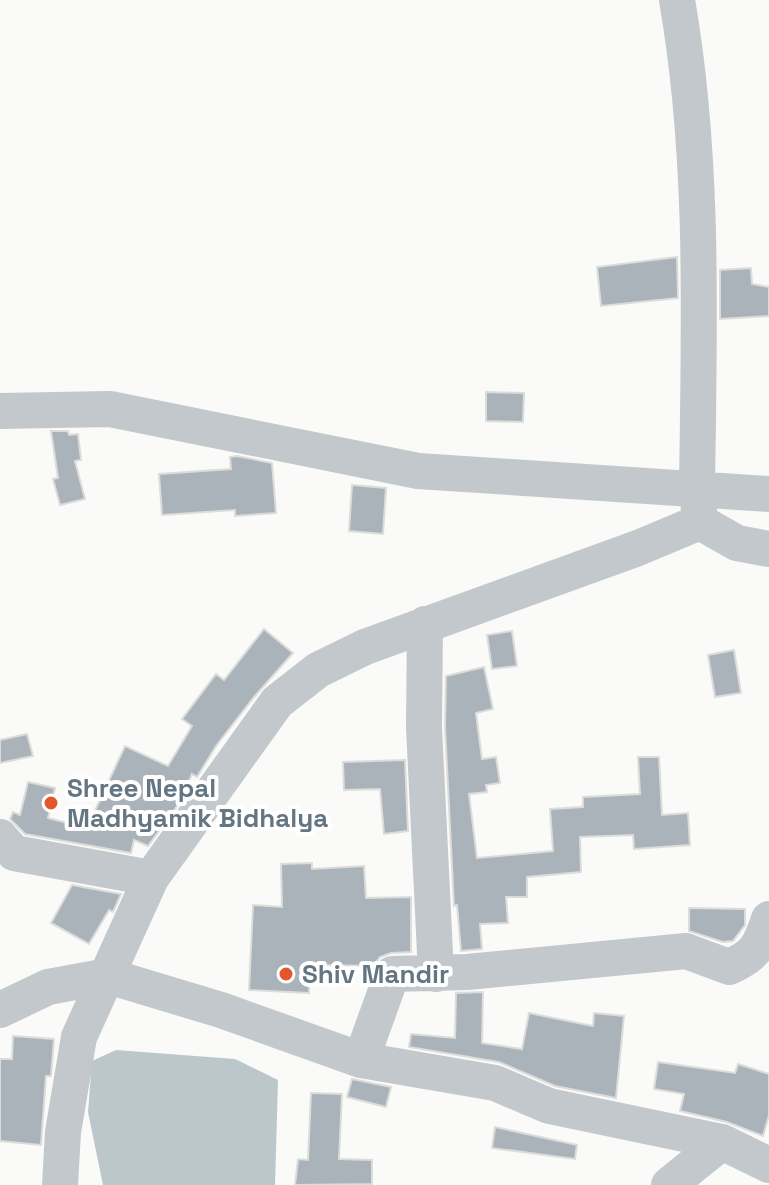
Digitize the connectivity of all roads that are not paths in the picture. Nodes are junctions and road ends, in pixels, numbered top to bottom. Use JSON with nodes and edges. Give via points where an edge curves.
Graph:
{"nodes":[{"id":1,"x":677,"y":0,"type":"edge"},
{"id":2,"x":0,"y":411,"type":"edge"},
{"id":3,"x":769,"y":494,"type":"edge"},
{"id":4,"x":698,"y":505,"type":"junction"},
{"id":5,"x":769,"y":549,"type":"edge"},
{"id":6,"x":425,"y":624,"type":"junction"},
{"id":7,"x":0,"y":837,"type":"edge"},
{"id":8,"x":151,"y":878,"type":"junction"},
{"id":9,"x":769,"y":919,"type":"edge"},
{"id":10,"x":436,"y":974,"type":"junction"},
{"id":11,"x":108,"y":976,"type":"junction"},
{"id":12,"x":0,"y":1010,"type":"edge"},
{"id":13,"x":361,"y":1060,"type":"junction"},
{"id":14,"x":722,"y":1142,"type":"junction"},
{"id":15,"x":769,"y":1165,"type":"edge"},
{"id":16,"x":60,"y":1185,"type":"edge"},
{"id":17,"x":669,"y":1185,"type":"edge"}],
"edges":[{"from":1,"to":4,"type":"street","via":[[699,215]]},
{"from":2,"to":4,"type":"street","via":[[110,409],[418,471]]},
{"from":3,"to":4,"type":"street"},
{"from":4,"to":5,"type":"street","via":[[737,543]]},
{"from":4,"to":6,"type":"street","via":[[638,548]]},
{"from":6,"to":8,"type":"street","via":[[318,670],[277,702]]},
{"from":6,"to":10,"type":"street","via":[[424,727]]},
{"from":7,"to":8,"type":"street","via":[[14,853]]},
{"from":8,"to":11,"type":"street"},
{"from":9,"to":10,"type":"street","via":[[761,944],[746,960],[729,967],[686,951]]},
{"from":10,"to":13,"type":"street","via":[[392,974]]},
{"from":11,"to":12,"type":"street","via":[[48,987]]},
{"from":11,"to":13,"type":"street"},
{"from":11,"to":16,"type":"street","via":[[79,1037]]},
{"from":13,"to":14,"type":"street","via":[[495,1083],[549,1106]]},
{"from":14,"to":15,"type":"street"},
{"from":14,"to":17,"type":"street"}]}
